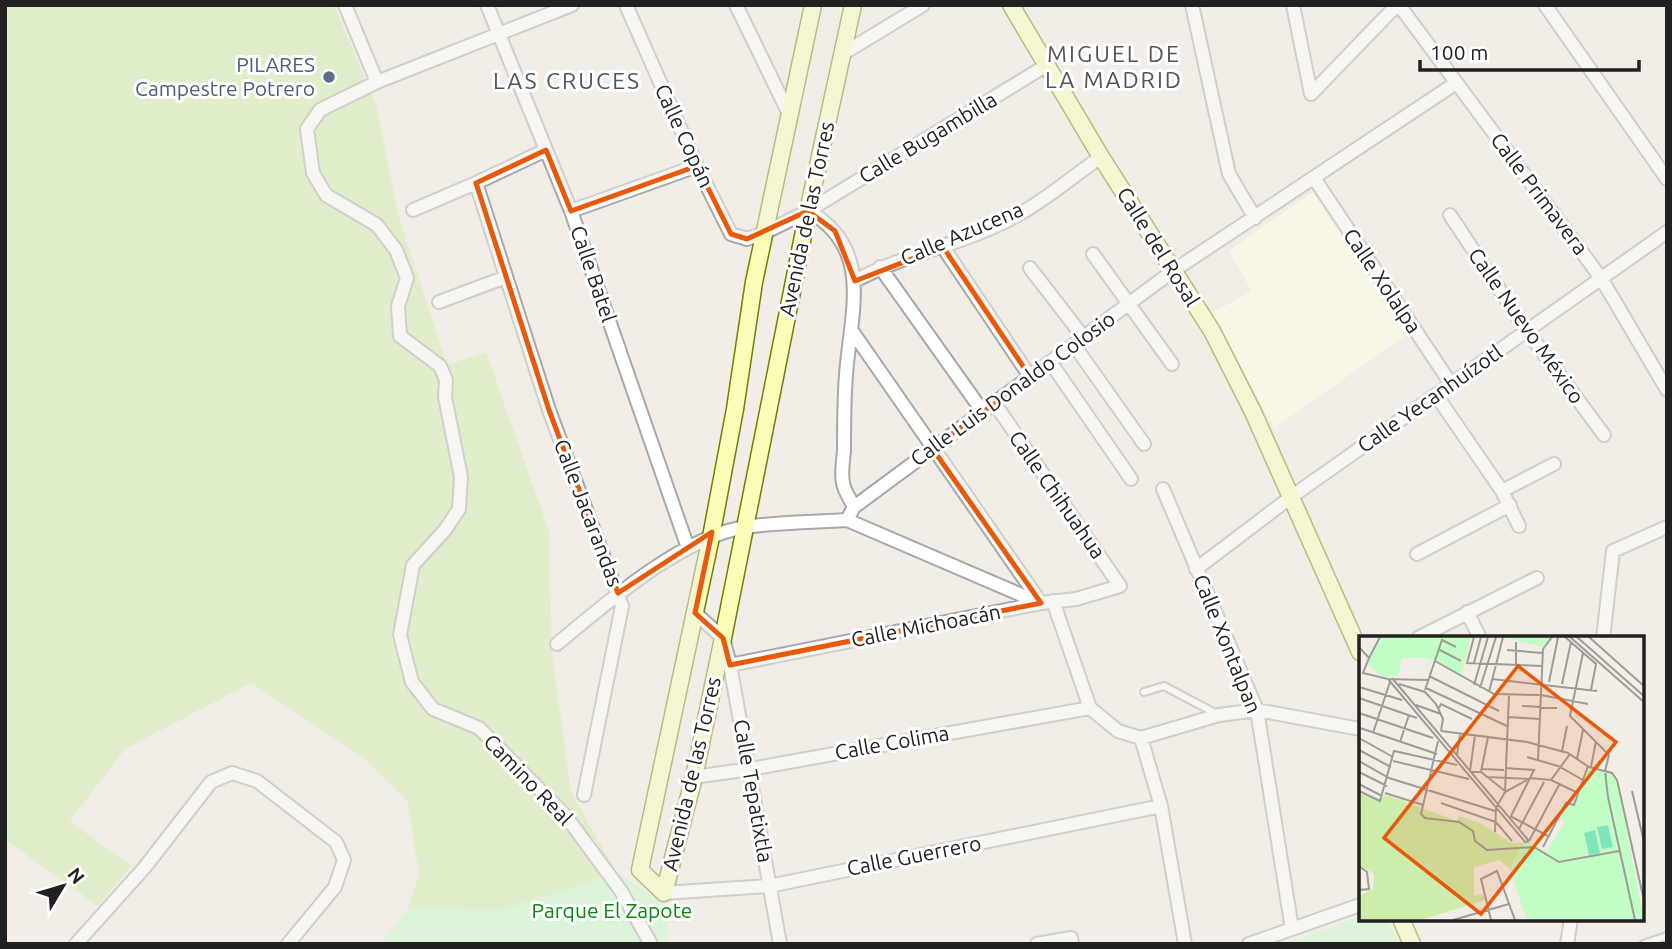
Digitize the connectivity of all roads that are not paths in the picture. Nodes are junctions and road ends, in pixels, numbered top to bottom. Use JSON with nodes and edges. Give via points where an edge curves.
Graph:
{"nodes":[{"id":1,"x":345,"y":5,"type":"edge"},
{"id":2,"x":487,"y":5,"type":"edge"},
{"id":3,"x":572,"y":5,"type":"edge"},
{"id":4,"x":625,"y":5,"type":"edge"},
{"id":5,"x":736,"y":5,"type":"edge"},
{"id":6,"x":813,"y":5,"type":"edge"},
{"id":7,"x":853,"y":5,"type":"edge"},
{"id":8,"x":923,"y":5,"type":"edge"},
{"id":9,"x":1011,"y":5,"type":"edge"},
{"id":10,"x":1192,"y":5,"type":"edge"},
{"id":11,"x":1293,"y":5,"type":"edge"},
{"id":12,"x":1398,"y":5,"type":"edge"},
{"id":13,"x":1545,"y":5,"type":"edge"},
{"id":14,"x":498,"y":34,"type":"junction"},
{"id":15,"x":844,"y":53,"type":"junction"},
{"id":16,"x":1047,"y":65,"type":"junction"},
{"id":17,"x":377,"y":82,"type":"junction"},
{"id":18,"x":1456,"y":83,"type":"junction"},
{"id":19,"x":790,"y":116,"type":"junction"},
{"id":20,"x":546,"y":150,"type":"junction"},
{"id":21,"x":1101,"y":157,"type":"junction"},
{"id":22,"x":697,"y":166,"type":"junction"},
{"id":23,"x":1314,"y":178,"type":"junction"},
{"id":24,"x":1667,"y":179,"type":"edge"},
{"id":25,"x":477,"y":183,"type":"junction"},
{"id":26,"x":413,"y":210,"type":"dead end"},
{"id":27,"x":571,"y":211,"type":"junction"},
{"id":28,"x":808,"y":211,"type":"junction"},
{"id":29,"x":1450,"y":215,"type":"dead end"},
{"id":30,"x":1255,"y":218,"type":"junction"},
{"id":31,"x":1667,"y":232,"type":"edge"},
{"id":32,"x":764,"y":233,"type":"junction"},
{"id":33,"x":943,"y":247,"type":"junction"},
{"id":34,"x":1093,"y":254,"type":"dead end"},
{"id":35,"x":880,"y":267,"type":"junction"},
{"id":36,"x":1030,"y":268,"type":"dead end"},
{"id":37,"x":1173,"y":271,"type":"junction"},
{"id":38,"x":506,"y":277,"type":"junction"},
{"id":39,"x":1601,"y":278,"type":"junction"},
{"id":40,"x":855,"y":281,"type":"junction"},
{"id":41,"x":439,"y":302,"type":"dead end"},
{"id":42,"x":1131,"y":303,"type":"junction"},
{"id":43,"x":852,"y":331,"type":"junction"},
{"id":44,"x":1527,"y":331,"type":"junction"},
{"id":45,"x":1079,"y":342,"type":"junction"},
{"id":46,"x":1051,"y":363,"type":"junction"},
{"id":47,"x":1172,"y":364,"type":"dead end"},
{"id":48,"x":1031,"y":378,"type":"junction"},
{"id":49,"x":1451,"y":384,"type":"junction"},
{"id":50,"x":1667,"y":390,"type":"edge"},
{"id":51,"x":1436,"y":395,"type":"junction"},
{"id":52,"x":995,"y":404,"type":"junction"},
{"id":53,"x":984,"y":412,"type":"junction"},
{"id":54,"x":1604,"y":435,"type":"dead end"},
{"id":55,"x":1144,"y":444,"type":"dead end"},
{"id":56,"x":932,"y":448,"type":"junction"},
{"id":57,"x":1554,"y":464,"type":"dead end"},
{"id":58,"x":1131,"y":479,"type":"dead end"},
{"id":59,"x":1163,"y":489,"type":"dead end"},
{"id":60,"x":1503,"y":491,"type":"junction"},
{"id":61,"x":1291,"y":497,"type":"junction"},
{"id":62,"x":1510,"y":505,"type":"junction"},
{"id":63,"x":854,"y":507,"type":"junction"},
{"id":64,"x":847,"y":520,"type":"junction"},
{"id":65,"x":1519,"y":526,"type":"dead end"},
{"id":66,"x":744,"y":527,"type":"junction"},
{"id":67,"x":1667,"y":527,"type":"edge"},
{"id":68,"x":711,"y":537,"type":"junction"},
{"id":69,"x":688,"y":548,"type":"junction"},
{"id":70,"x":1417,"y":554,"type":"dead end"},
{"id":71,"x":1196,"y":569,"type":"junction"},
{"id":72,"x":1537,"y":578,"type":"dead end"},
{"id":73,"x":1120,"y":586,"type":"joint"},
{"id":74,"x":618,"y":593,"type":"junction"},
{"id":75,"x":1047,"y":602,"type":"junction"},
{"id":76,"x":1467,"y":612,"type":"junction"},
{"id":77,"x":695,"y":613,"type":"junction"},
{"id":78,"x":1422,"y":636,"type":"edge"},
{"id":79,"x":1479,"y":636,"type":"edge"},
{"id":80,"x":1603,"y":636,"type":"edge"},
{"id":81,"x":723,"y":638,"type":"junction"},
{"id":82,"x":557,"y":644,"type":"dead end"},
{"id":83,"x":1359,"y":650,"type":"edge"},
{"id":84,"x":730,"y":665,"type":"junction"},
{"id":85,"x":1143,"y":692,"type":"dead end"},
{"id":86,"x":1090,"y":708,"type":"junction"},
{"id":87,"x":1257,"y":710,"type":"junction"},
{"id":88,"x":1219,"y":715,"type":"junction"},
{"id":89,"x":1359,"y":729,"type":"edge"},
{"id":90,"x":1140,"y":738,"type":"junction"},
{"id":91,"x":750,"y":769,"type":"junction"},
{"id":92,"x":694,"y":777,"type":"junction"},
{"id":93,"x":584,"y":795,"type":"dead end"},
{"id":94,"x":1161,"y":806,"type":"junction"},
{"id":95,"x":769,"y":886,"type":"junction"},
{"id":96,"x":664,"y":893,"type":"junction"},
{"id":97,"x":1359,"y":905,"type":"edge"},
{"id":98,"x":1402,"y":921,"type":"edge"},
{"id":99,"x":1571,"y":921,"type":"edge"},
{"id":100,"x":1292,"y":929,"type":"junction"},
{"id":101,"x":1667,"y":936,"type":"edge"},
{"id":102,"x":1072,"y":941,"type":"edge"},
{"id":103,"x":76,"y":944,"type":"edge"},
{"id":104,"x":288,"y":944,"type":"edge"},
{"id":105,"x":651,"y":944,"type":"edge"},
{"id":106,"x":780,"y":944,"type":"edge"},
{"id":107,"x":1037,"y":944,"type":"edge"},
{"id":108,"x":1185,"y":944,"type":"edge"},
{"id":109,"x":1249,"y":944,"type":"edge"},
{"id":110,"x":1412,"y":944,"type":"edge"},
{"id":111,"x":1567,"y":944,"type":"edge"},
{"id":112,"x":1643,"y":944,"type":"edge"}],
"edges":[{"from":1,"to":17,"type":"street"},
{"from":2,"to":14,"type":"street","name":"Calle Batel"},
{"from":3,"to":14,"type":"street","name":"Camino Real"},
{"from":4,"to":22,"type":"street","name":"Calle Copán"},
{"from":5,"to":19,"type":"street"},
{"from":6,"to":19,"type":"street","name":"Avenida de las Torres"},
{"from":7,"to":15,"type":"street","name":"Avenida de las Torres"},
{"from":8,"to":15,"type":"street"},
{"from":9,"to":16,"type":"street","name":"Calle del Rosal"},
{"from":10,"to":30,"type":"street","via":[[1229,174]]},
{"from":11,"to":12,"type":"street","via":[[1311,94]]},
{"from":12,"to":18,"type":"street","name":"Calle Primavera"},
{"from":13,"to":24,"type":"street"},
{"from":14,"to":17,"type":"street","name":"Camino Real"},
{"from":14,"to":20,"type":"street","name":"Calle Batel"},
{"from":15,"to":28,"type":"street","name":"Avenida de las Torres"},
{"from":16,"to":21,"type":"street","name":"Calle del Rosal"},
{"from":16,"to":28,"type":"street","name":"Calle Bugambilla"},
{"from":17,"to":105,"type":"street","name":"Camino Real","via":[[320,110],[307,129],[313,173],[326,195],[377,225],[396,250],[407,278],[398,306],[400,336],[440,366],[446,380],[445,397],[461,477],[459,509],[413,565],[400,635],[412,682],[433,709],[479,728],[565,815],[621,891]]},
{"from":18,"to":23,"type":"street","name":"Calle Luis Donaldo Colosio"},
{"from":18,"to":39,"type":"street","name":"Calle Primavera"},
{"from":19,"to":32,"type":"street","name":"Avenida de las Torres"},
{"from":20,"to":25,"type":"street"},
{"from":20,"to":27,"type":"street","name":"Calle Batel"},
{"from":21,"to":33,"type":"street","name":"Calle Azucena","via":[[1016,216]]},
{"from":21,"to":37,"type":"street","name":"Calle del Rosal"},
{"from":22,"to":27,"type":"street"},
{"from":22,"to":32,"type":"street","name":"Calle Copán","via":[[730,234],[747,239]]},
{"from":23,"to":30,"type":"street","name":"Calle Luis Donaldo Colosio"},
{"from":23,"to":49,"type":"street","name":"Calle Xolalpa"},
{"from":25,"to":26,"type":"street"},
{"from":25,"to":38,"type":"street","name":"Calle Jacarandas"},
{"from":27,"to":69,"type":"street","name":"Calle Batel"},
{"from":28,"to":32,"type":"street","name":"Calle Bugambilla"},
{"from":28,"to":40,"type":"street","via":[[835,232]]},
{"from":28,"to":66,"type":"street","name":"Avenida de las Torres"},
{"from":29,"to":44,"type":"street","name":"Calle Nuevo México"},
{"from":30,"to":37,"type":"street","name":"Calle Luis Donaldo Colosio"},
{"from":31,"to":39,"type":"street","name":"Calle Yecanhuízotl"},
{"from":32,"to":68,"type":"street","name":"Avenida de las Torres"},
{"from":33,"to":35,"type":"street","name":"Calle Azucena"},
{"from":33,"to":48,"type":"street"},
{"from":34,"to":42,"type":"street"},
{"from":35,"to":40,"type":"street","name":"Calle Azucena"},
{"from":35,"to":53,"type":"street"},
{"from":36,"to":45,"type":"street"},
{"from":37,"to":42,"type":"street","name":"Calle Luis Donaldo Colosio"},
{"from":37,"to":61,"type":"street","name":"Calle del Rosal","via":[[1212,331]]},
{"from":38,"to":41,"type":"street"},
{"from":38,"to":74,"type":"street","name":"Calle Jacarandas","via":[[549,410]]},
{"from":39,"to":44,"type":"street","name":"Calle Yecanhuízotl"},
{"from":39,"to":50,"type":"street","name":"Calle Primavera"},
{"from":40,"to":43,"type":"street"},
{"from":42,"to":45,"type":"street","name":"Calle Luis Donaldo Colosio"},
{"from":42,"to":47,"type":"street"},
{"from":43,"to":56,"type":"street"},
{"from":43,"to":63,"type":"street","via":[[843,483]]},
{"from":44,"to":49,"type":"street","name":"Calle Yecanhuízotl"},
{"from":44,"to":54,"type":"street","name":"Calle Nuevo México"},
{"from":45,"to":46,"type":"street","name":"Calle Luis Donaldo Colosio"},
{"from":45,"to":55,"type":"street"},
{"from":46,"to":48,"type":"street","name":"Calle Luis Donaldo Colosio"},
{"from":46,"to":58,"type":"street"},
{"from":48,"to":52,"type":"street","name":"Calle Luis Donaldo Colosio"},
{"from":49,"to":51,"type":"street","name":"Calle Yecanhuízotl"},
{"from":51,"to":60,"type":"street"},
{"from":51,"to":61,"type":"street","name":"Calle Yecanhuízotl"},
{"from":52,"to":53,"type":"street","name":"Calle Luis Donaldo Colosio"},
{"from":52,"to":73,"type":"street","name":"Calle Chihuahua"},
{"from":53,"to":56,"type":"street","name":"Calle Luis Donaldo Colosio"},
{"from":56,"to":63,"type":"street","name":"Calle Luis Donaldo Colosio"},
{"from":56,"to":75,"type":"street"},
{"from":57,"to":60,"type":"street"},
{"from":59,"to":71,"type":"street","name":"Calle Xontalpan"},
{"from":60,"to":62,"type":"street"},
{"from":61,"to":71,"type":"street","name":"Calle Yecanhuízotl"},
{"from":61,"to":83,"type":"street","name":"Calle del Rosal"},
{"from":62,"to":65,"type":"street"},
{"from":62,"to":70,"type":"street"},
{"from":63,"to":64,"type":"street","name":"Calle Luis Donaldo Colosio"},
{"from":64,"to":66,"type":"street"},
{"from":64,"to":75,"type":"street"},
{"from":66,"to":68,"type":"street"},
{"from":66,"to":81,"type":"street","name":"Avenida de las Torres"},
{"from":67,"to":80,"type":"street","via":[[1613,551]]},
{"from":68,"to":69,"type":"street"},
{"from":68,"to":77,"type":"street","name":"Avenida de las Torres"},
{"from":69,"to":74,"type":"street"},
{"from":71,"to":87,"type":"street","name":"Calle Xontalpan"},
{"from":72,"to":76,"type":"street"},
{"from":73,"to":75,"type":"street","name":"Calle Michoacán"},
{"from":74,"to":82,"type":"street"},
{"from":74,"to":93,"type":"street","name":"Calle Jacarandas","via":[[622,606]]},
{"from":75,"to":84,"type":"street","name":"Calle Michoacán"},
{"from":75,"to":86,"type":"street"},
{"from":76,"to":78,"type":"street"},
{"from":76,"to":79,"type":"street"},
{"from":77,"to":81,"type":"street"},
{"from":77,"to":96,"type":"street","name":"Avenida de las Torres","via":[[640,870]]},
{"from":81,"to":84,"type":"street","name":"Calle Tepatixtla"},
{"from":81,"to":92,"type":"street","name":"Avenida de las Torres"},
{"from":84,"to":91,"type":"street","name":"Calle Tepatixtla"},
{"from":85,"to":88,"type":"lane","via":[[1164,686]]},
{"from":86,"to":90,"type":"street","via":[[1118,731]]},
{"from":86,"to":91,"type":"street","name":"Calle Colima"},
{"from":87,"to":88,"type":"street"},
{"from":87,"to":89,"type":"street"},
{"from":87,"to":100,"type":"street","name":"Calle Xontalpan"},
{"from":88,"to":90,"type":"street"},
{"from":90,"to":94,"type":"street"},
{"from":91,"to":92,"type":"street","name":"Calle Colima"},
{"from":91,"to":95,"type":"street","name":"Calle Tepatixtla"},
{"from":92,"to":96,"type":"street","name":"Avenida de las Torres"},
{"from":94,"to":95,"type":"street","name":"Calle Guerrero"},
{"from":94,"to":108,"type":"street"},
{"from":95,"to":96,"type":"street","name":"Calle Guerrero"},
{"from":95,"to":106,"type":"street","name":"Calle Tepatixtla"},
{"from":97,"to":100,"type":"street"},
{"from":98,"to":110,"type":"street"},
{"from":99,"to":111,"type":"street"},
{"from":100,"to":109,"type":"street"},
{"from":101,"to":112,"type":"lane"},
{"from":102,"to":107,"type":"street"},
{"from":103,"to":104,"type":"street","via":[[145,867],[211,782],[232,773],[257,781],[336,842],[344,860],[335,887]]}]}
